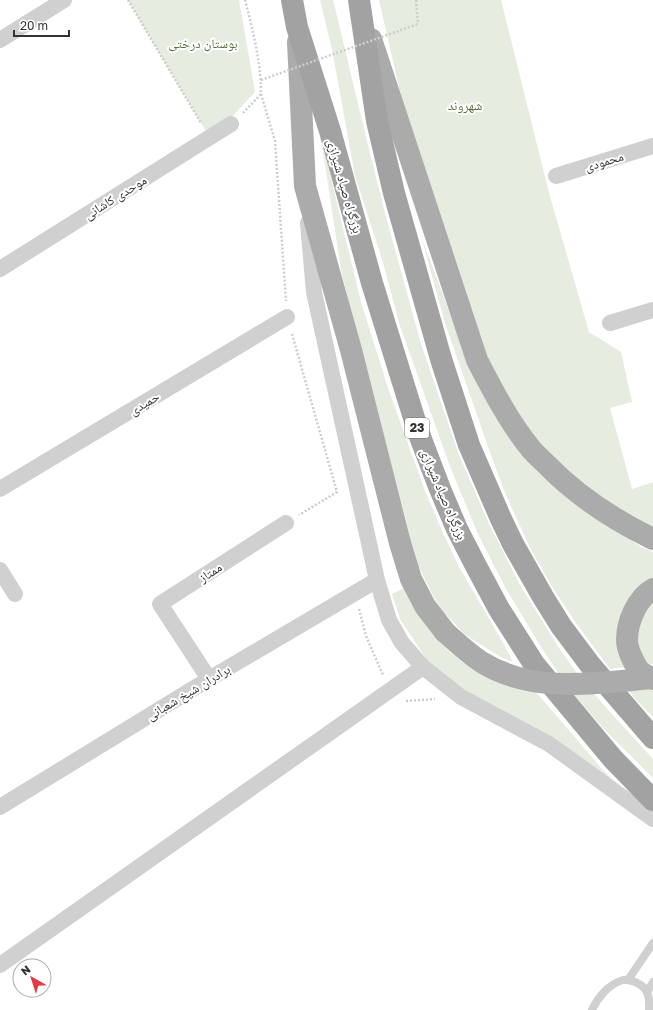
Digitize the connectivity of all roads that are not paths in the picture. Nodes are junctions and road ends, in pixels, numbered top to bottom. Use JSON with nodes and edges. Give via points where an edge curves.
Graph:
{"nodes":[{"id":1,"x":64,"y":0,"type":"edge"},
{"id":2,"x":287,"y":0,"type":"edge"},
{"id":3,"x":292,"y":0,"type":"edge"},
{"id":4,"x":360,"y":5,"type":"edge"},
{"id":5,"x":297,"y":27,"type":"junction"},
{"id":6,"x":0,"y":40,"type":"edge"},
{"id":7,"x":231,"y":124,"type":"road end"},
{"id":8,"x":653,"y":146,"type":"edge"},
{"id":9,"x":556,"y":176,"type":"dead end"},
{"id":10,"x":305,"y":186,"type":"junction"},
{"id":11,"x":0,"y":269,"type":"edge"},
{"id":12,"x":653,"y":310,"type":"edge"},
{"id":13,"x":287,"y":317,"type":"road end"},
{"id":14,"x":610,"y":323,"type":"dead end"},
{"id":15,"x":0,"y":489,"type":"edge"},
{"id":16,"x":286,"y":523,"type":"road end"},
{"id":17,"x":653,"y":539,"type":"edge"},
{"id":18,"x":0,"y":570,"type":"edge"},
{"id":19,"x":377,"y":580,"type":"junction"},
{"id":20,"x":653,"y":589,"type":"edge"},
{"id":21,"x":15,"y":594,"type":"dead end"},
{"id":22,"x":422,"y":667,"type":"junction"},
{"id":23,"x":209,"y":679,"type":"junction"},
{"id":24,"x":653,"y":679,"type":"edge"},
{"id":25,"x":653,"y":738,"type":"edge"},
{"id":26,"x":653,"y":800,"type":"edge"},
{"id":27,"x":0,"y":807,"type":"edge"},
{"id":28,"x":653,"y":820,"type":"edge"},
{"id":29,"x":653,"y":944,"type":"edge"},
{"id":30,"x":0,"y":965,"type":"edge"},
{"id":31,"x":628,"y":980,"type":"junction"},
{"id":32,"x":653,"y":982,"type":"edge"},
{"id":33,"x":647,"y":992,"type":"junction"},
{"id":34,"x":592,"y":1010,"type":"edge"},
{"id":35,"x":649,"y":1010,"type":"edge"}],
"edges":[{"from":1,"to":6,"type":"street"},
{"from":2,"to":5,"type":"highway"},
{"from":3,"to":5,"type":"highway","name":"بزرگراه صیاد شیرازی","number":"23"},
{"from":4,"to":17,"type":"main road","via":[[477,360],[492,390],[531,450],[556,474],[600,508]]},
{"from":4,"to":25,"type":"highway","via":[[377,121],[394,193],[441,359],[469,445],[513,544],[550,609],[591,666]]},
{"from":5,"to":10,"type":"main road"},
{"from":5,"to":26,"type":"highway","name":"بزرگراه صیاد شیرازی","number":"23","via":[[419,434],[457,528],[500,609],[534,664],[613,759]]},
{"from":7,"to":11,"type":"street","name":"موحدی کاشانی"},
{"from":8,"to":9,"type":"street","name":"محمودی"},
{"from":10,"to":19,"type":"street","via":[[314,292]]},
{"from":10,"to":24,"type":"main road","bridge":true,"via":[[351,350],[400,543],[411,579],[425,606],[445,632],[468,653],[501,671],[522,678],[572,685]]},
{"from":12,"to":14,"type":"street"},
{"from":13,"to":15,"type":"street","name":"حمیدی"},
{"from":16,"to":23,"type":"street","name":"ممتاز","via":[[160,604]]},
{"from":18,"to":21,"type":"street"},
{"from":19,"to":22,"type":"street","via":[[389,620],[402,643]]},
{"from":19,"to":23,"type":"street","name":"برادران شیخ شعبانی"},
{"from":20,"to":24,"type":"main road","via":[[638,605],[629,623],[627,641],[638,670]]},
{"from":22,"to":28,"type":"street","via":[[461,697],[549,744]]},
{"from":22,"to":30,"type":"street"},
{"from":23,"to":27,"type":"street","name":"برادران شیخ شعبانی"},
{"from":29,"to":31,"type":"lane"},
{"from":31,"to":33,"type":"lane","via":[[640,984]]},
{"from":31,"to":34,"type":"lane","via":[[614,984],[603,993]]},
{"from":32,"to":33,"type":"lane"},
{"from":33,"to":35,"type":"lane"}]}
